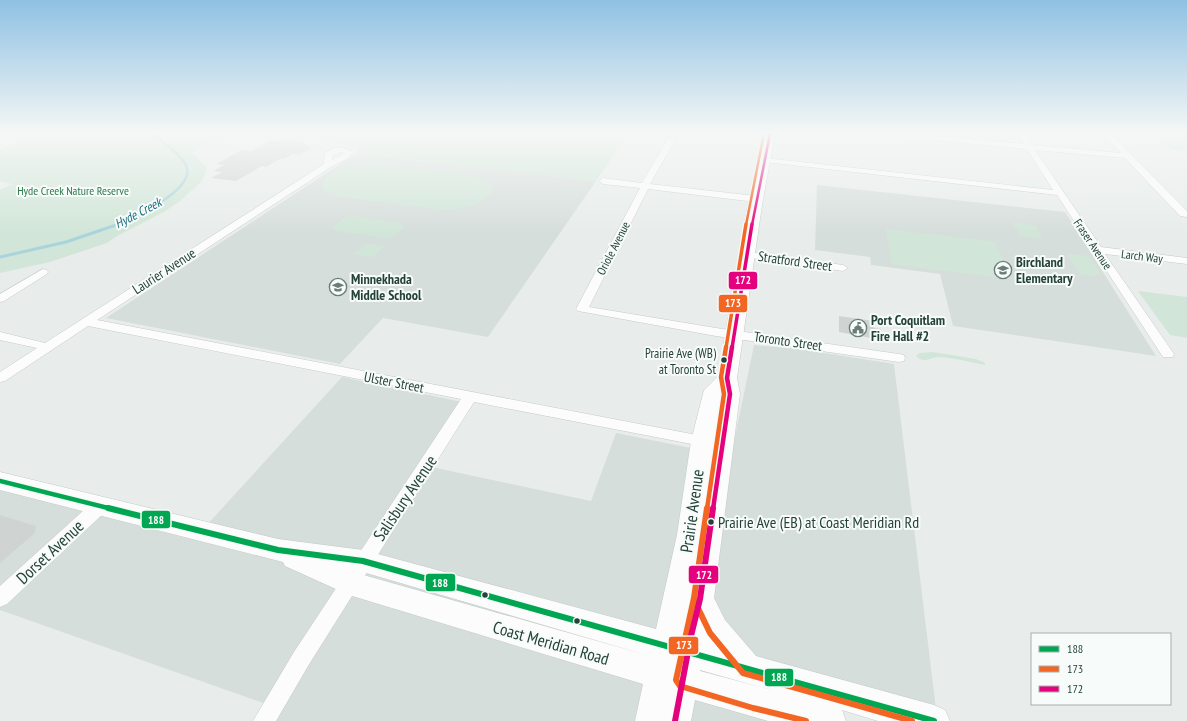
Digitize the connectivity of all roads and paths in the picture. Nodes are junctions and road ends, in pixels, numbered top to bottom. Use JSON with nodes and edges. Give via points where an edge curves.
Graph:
{"nodes":[{"id":1,"x":327,"y":166,"type":"edge"},
{"id":2,"x":657,"y":166,"type":"edge"},
{"id":3,"x":764,"y":166,"type":"edge"},
{"id":4,"x":815,"y":166,"type":"edge"},
{"id":5,"x":1042,"y":166,"type":"edge"},
{"id":6,"x":1138,"y":166,"type":"edge"},
{"id":7,"x":602,"y":181,"type":"dead end"},
{"id":8,"x":645,"y":186,"type":"junction"},
{"id":9,"x":1060,"y":193,"type":"junction"},
{"id":10,"x":756,"y":199,"type":"junction"},
{"id":11,"x":1185,"y":214,"type":"edge"},
{"id":12,"x":1098,"y":250,"type":"junction"},
{"id":13,"x":748,"y":255,"type":"junction"},
{"id":14,"x":1187,"y":262,"type":"edge"},
{"id":15,"x":843,"y":268,"type":"dead end"},
{"id":16,"x":44,"y":272,"type":"dead end"},
{"id":17,"x":0,"y":299,"type":"edge"},
{"id":18,"x":582,"y":310,"type":"joint"},
{"id":19,"x":86,"y":322,"type":"junction"},
{"id":20,"x":735,"y":334,"type":"junction"},
{"id":21,"x":0,"y":336,"type":"edge"},
{"id":22,"x":47,"y":348,"type":"junction"},
{"id":23,"x":1168,"y":354,"type":"dead end"},
{"id":24,"x":899,"y":358,"type":"dead end"},
{"id":25,"x":0,"y":378,"type":"edge"},
{"id":26,"x":727,"y":378,"type":"junction"},
{"id":27,"x":470,"y":397,"type":"junction"},
{"id":28,"x":702,"y":441,"type":"junction"},
{"id":29,"x":0,"y":481,"type":"edge"},
{"id":30,"x":100,"y":506,"type":"junction"},
{"id":31,"x":356,"y":572,"type":"junction"},
{"id":32,"x":0,"y":598,"type":"edge"},
{"id":33,"x":700,"y":599,"type":"junction"},
{"id":34,"x":675,"y":664,"type":"junction"},
{"id":35,"x":746,"y":668,"type":"junction"},
{"id":36,"x":264,"y":721,"type":"edge"},
{"id":37,"x":651,"y":721,"type":"edge"},
{"id":38,"x":675,"y":721,"type":"edge"},
{"id":39,"x":830,"y":721,"type":"edge"},
{"id":40,"x":934,"y":721,"type":"edge"}],
"edges":[{"from":1,"to":19,"type":"street","name":"Laurier Avenue"},
{"from":2,"to":8,"type":"street","name":"Oriole Avenue"},
{"from":3,"to":10,"type":"main road","name":"Prairie Avenue"},
{"from":4,"to":9,"type":"street"},
{"from":5,"to":9,"type":"street","name":"Fraser Avenue"},
{"from":6,"to":11,"type":"street"},
{"from":7,"to":8,"type":"street"},
{"from":8,"to":10,"type":"street"},
{"from":8,"to":18,"type":"street","name":"Oriole Avenue"},
{"from":9,"to":12,"type":"street","name":"Fraser Avenue"},
{"from":10,"to":13,"type":"main road","name":"Prairie Avenue"},
{"from":12,"to":14,"type":"street","name":"Larch Way"},
{"from":12,"to":23,"type":"street","name":"Fraser Avenue"},
{"from":13,"to":15,"type":"street","name":"Stratford Street"},
{"from":13,"to":20,"type":"main road","name":"Prairie Avenue"},
{"from":16,"to":17,"type":"street"},
{"from":18,"to":20,"type":"street","name":"Toronto Street"},
{"from":19,"to":22,"type":"street","name":"Laurier Avenue"},
{"from":19,"to":27,"type":"street","name":"Ulster Street"},
{"from":20,"to":24,"type":"street","name":"Toronto Street"},
{"from":20,"to":26,"type":"main road","name":"Prairie Avenue"},
{"from":21,"to":22,"type":"street"},
{"from":22,"to":25,"type":"street","name":"Laurier Avenue"},
{"from":26,"to":28,"type":"main road","name":"Prairie Avenue","via":[[714,390]]},
{"from":26,"to":33,"type":"main road","name":"Prairie Avenue","via":[[730,394]]},
{"from":27,"to":28,"type":"street","name":"Ulster Street"},
{"from":27,"to":31,"type":"street","name":"Salisbury Avenue"},
{"from":28,"to":34,"type":"main road","name":"Prairie Avenue"},
{"from":29,"to":30,"type":"main road","name":"Coast Meridian Road"},
{"from":30,"to":31,"type":"main road","name":"Coast Meridian Road"},
{"from":30,"to":32,"type":"street","name":"Dorset Avenue"},
{"from":31,"to":34,"type":"main road","name":"Coast Meridian Road"},
{"from":31,"to":36,"type":"street","name":"Salisbury Avenue"},
{"from":33,"to":34,"type":"main road","name":"Prairie Avenue"},
{"from":33,"to":35,"type":"main road","via":[[715,630]]},
{"from":34,"to":35,"type":"main road","name":"Coast Meridian Road"},
{"from":34,"to":37,"type":"main road","name":"Prairie Avenue"},
{"from":34,"to":38,"type":"main road","name":"Prairie Avenue"},
{"from":34,"to":39,"type":"main road","name":"Coast Meridian Road","via":[[762,704]]},
{"from":35,"to":40,"type":"main road","name":"Coast Meridian Road"}]}
